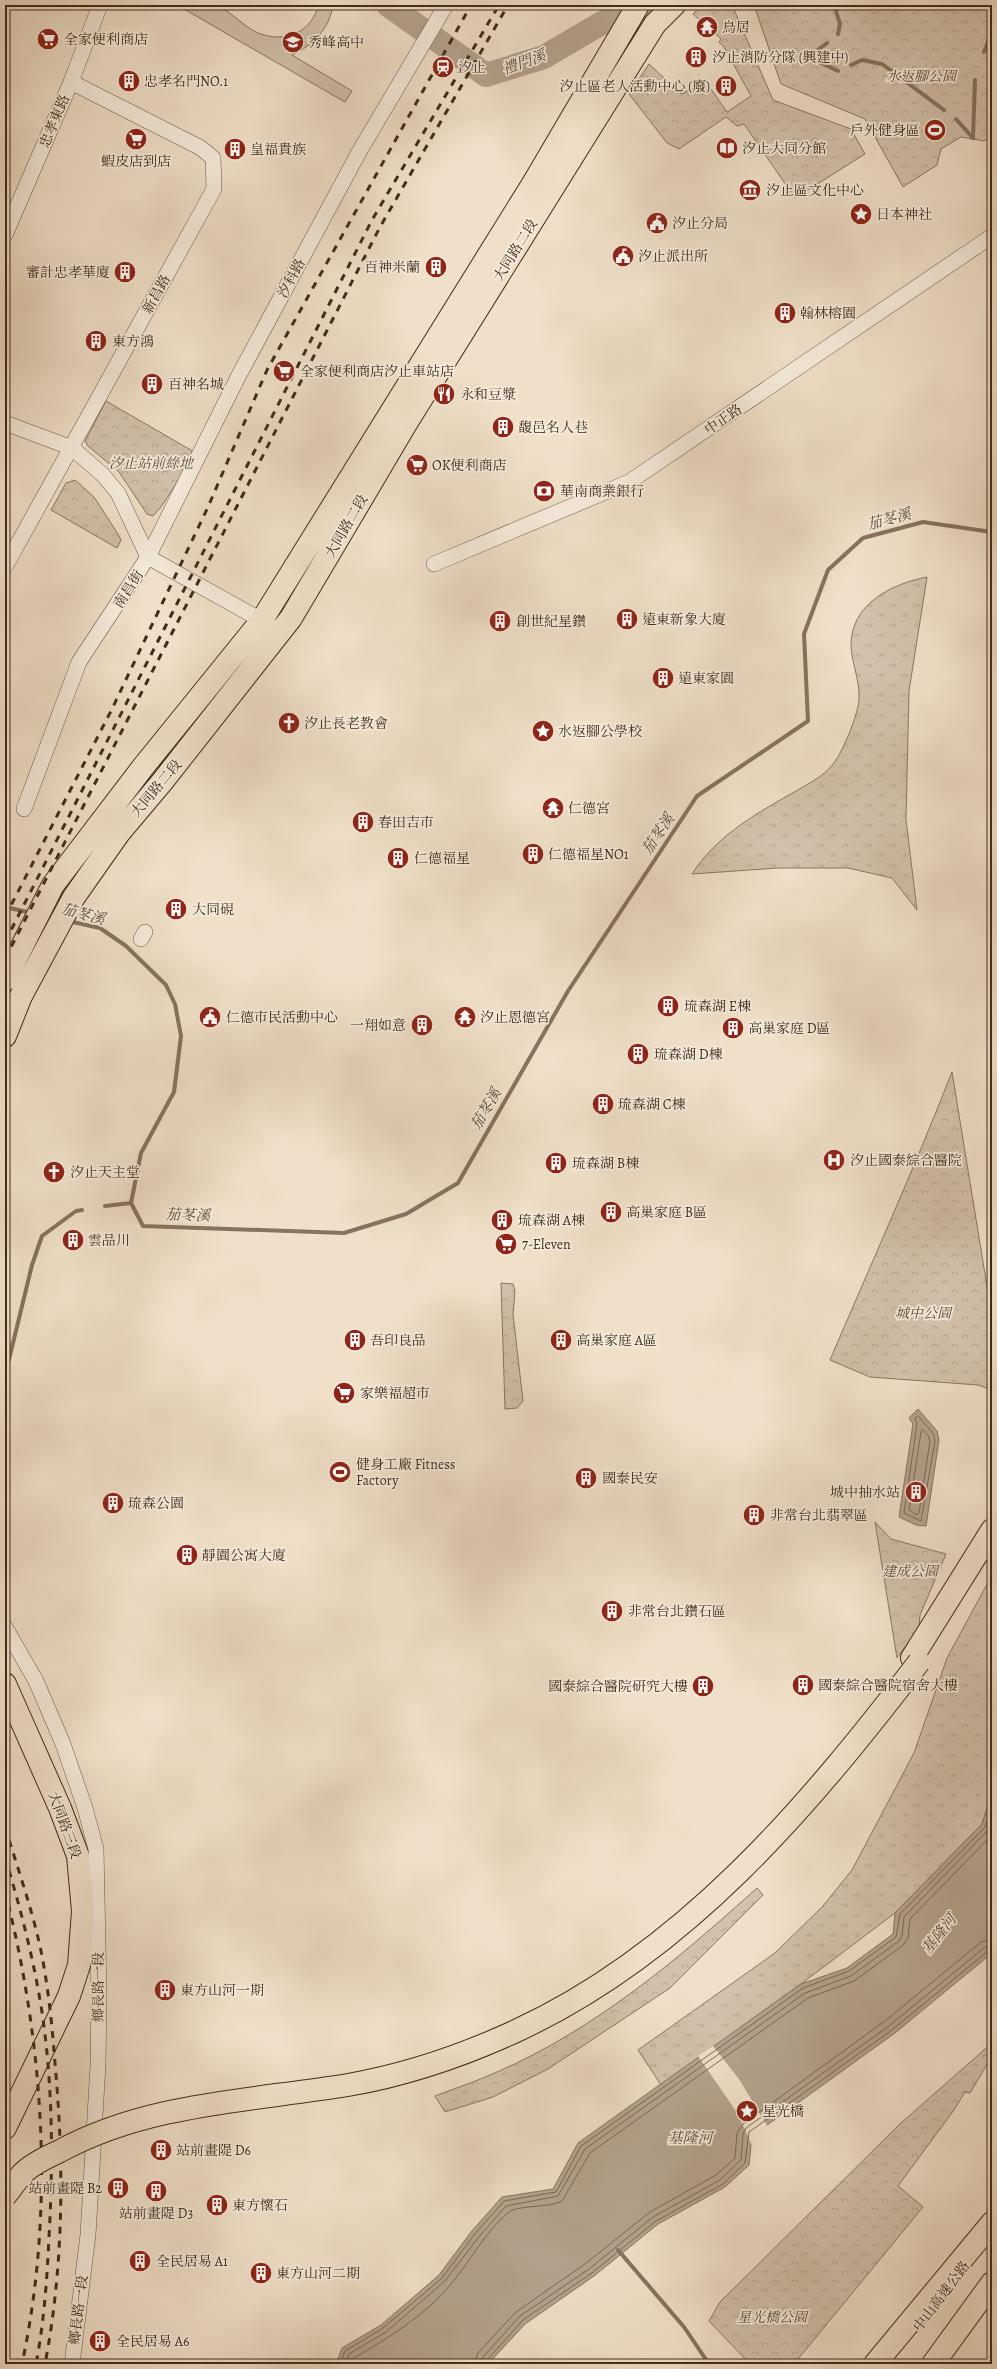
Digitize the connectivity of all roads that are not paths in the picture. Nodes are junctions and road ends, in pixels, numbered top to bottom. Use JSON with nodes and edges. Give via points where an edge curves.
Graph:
{"nodes":[{"id":1,"x":100,"y":5,"type":"edge"},
{"id":2,"x":446,"y":5,"type":"edge"},
{"id":3,"x":674,"y":5,"type":"edge"},
{"id":4,"x":637,"y":6,"type":"edge"},
{"id":5,"x":655,"y":24,"type":"junction"},
{"id":6,"x":71,"y":82,"type":"junction"},
{"id":7,"x":5,"y":235,"type":"edge"},
{"id":8,"x":992,"y":236,"type":"edge"},
{"id":9,"x":5,"y":423,"type":"edge"},
{"id":10,"x":72,"y":448,"type":"junction"},
{"id":11,"x":148,"y":557,"type":"junction"},
{"id":12,"x":434,"y":564,"type":"dead end"},
{"id":13,"x":5,"y":567,"type":"edge"},
{"id":14,"x":262,"y":620,"type":"junction"},
{"id":15,"x":281,"y":632,"type":"junction"},
{"id":16,"x":24,"y":809,"type":"dead end"},
{"id":17,"x":5,"y":980,"type":"edge"},
{"id":18,"x":5,"y":1036,"type":"edge"},
{"id":19,"x":992,"y":1530,"type":"edge"},
{"id":20,"x":992,"y":1550,"type":"edge"},
{"id":21,"x":5,"y":1627,"type":"edge"},
{"id":22,"x":5,"y":1684,"type":"edge"},
{"id":23,"x":5,"y":1709,"type":"edge"},
{"id":24,"x":5,"y":2104,"type":"edge"},
{"id":25,"x":5,"y":2128,"type":"edge"},
{"id":26,"x":5,"y":2180,"type":"edge"},
{"id":27,"x":5,"y":2196,"type":"edge"},
{"id":28,"x":992,"y":2223,"type":"edge"},
{"id":29,"x":992,"y":2227,"type":"edge"},
{"id":30,"x":992,"y":2283,"type":"edge"},
{"id":31,"x":72,"y":2364,"type":"edge"},
{"id":32,"x":875,"y":2364,"type":"edge"},
{"id":33,"x":890,"y":2364,"type":"edge"},
{"id":34,"x":934,"y":2364,"type":"edge"}],
"edges":[{"from":1,"to":6,"type":"street","name":"忠孝東路"},
{"from":2,"to":11,"type":"street","name":"汐科路","via":[[360,152],[238,377]]},
{"from":3,"to":5,"type":"main road","name":"大同路二段"},
{"from":4,"to":5,"type":"main road"},
{"from":4,"to":14,"type":"main road","name":"大同路二段","via":[[534,182]]},
{"from":5,"to":15,"type":"main road","name":"大同路二段","via":[[407,422],[292,618]]},
{"from":6,"to":7,"type":"street","name":"忠孝東路"},
{"from":6,"to":10,"type":"street","name":"新昌路","via":[[201,148],[213,158],[214,189]]},
{"from":8,"to":12,"type":"street","name":"中正路","via":[[629,482]]},
{"from":9,"to":10,"type":"street","name":"南昌街"},
{"from":10,"to":11,"type":"street","name":"南昌街","via":[[103,475],[118,493]]},
{"from":10,"to":13,"type":"street","name":"新昌路"},
{"from":11,"to":14,"type":"street"},
{"from":11,"to":16,"type":"street","name":"南昌街","via":[[79,662]]},
{"from":14,"to":15,"type":"street"},
{"from":14,"to":17,"type":"main road","name":"大同路二段","via":[[143,767],[53,885]]},
{"from":15,"to":18,"type":"main road","name":"大同路二段","via":[[162,782],[118,833],[74,897],[21,996]]},
{"from":19,"to":26,"type":"main road","via":[[912,1658],[838,1754],[774,1828],[665,1929],[598,1977],[544,2008],[467,2041],[417,2058],[366,2072],[167,2103],[120,2114],[87,2126],[55,2142],[17,2167]]},
{"from":20,"to":27,"type":"main road","bridge":true,"via":[[919,1662],[864,1734],[777,1835],[704,1905],[628,1967],[576,2000],[516,2031],[422,2066],[351,2084],[196,2107],[140,2119],[90,2135],[24,2172]]},
{"from":21,"to":31,"type":"street","name":"鄉長路一段","via":[[36,1682],[63,1744],[96,1849],[98,2065],[88,2235]]},
{"from":22,"to":25,"type":"main road","name":"大同路三段","via":[[60,1808],[78,1856],[83,1912],[79,1965],[69,1996]]},
{"from":23,"to":24,"type":"main road","name":"大同路三段","via":[[67,1854],[72,1880],[73,1909],[68,1966],[58,1997]]},
{"from":28,"to":32,"type":"main road"},
{"from":29,"to":33,"type":"main road","name":"中山高速公路"},
{"from":30,"to":34,"type":"main road"}]}
